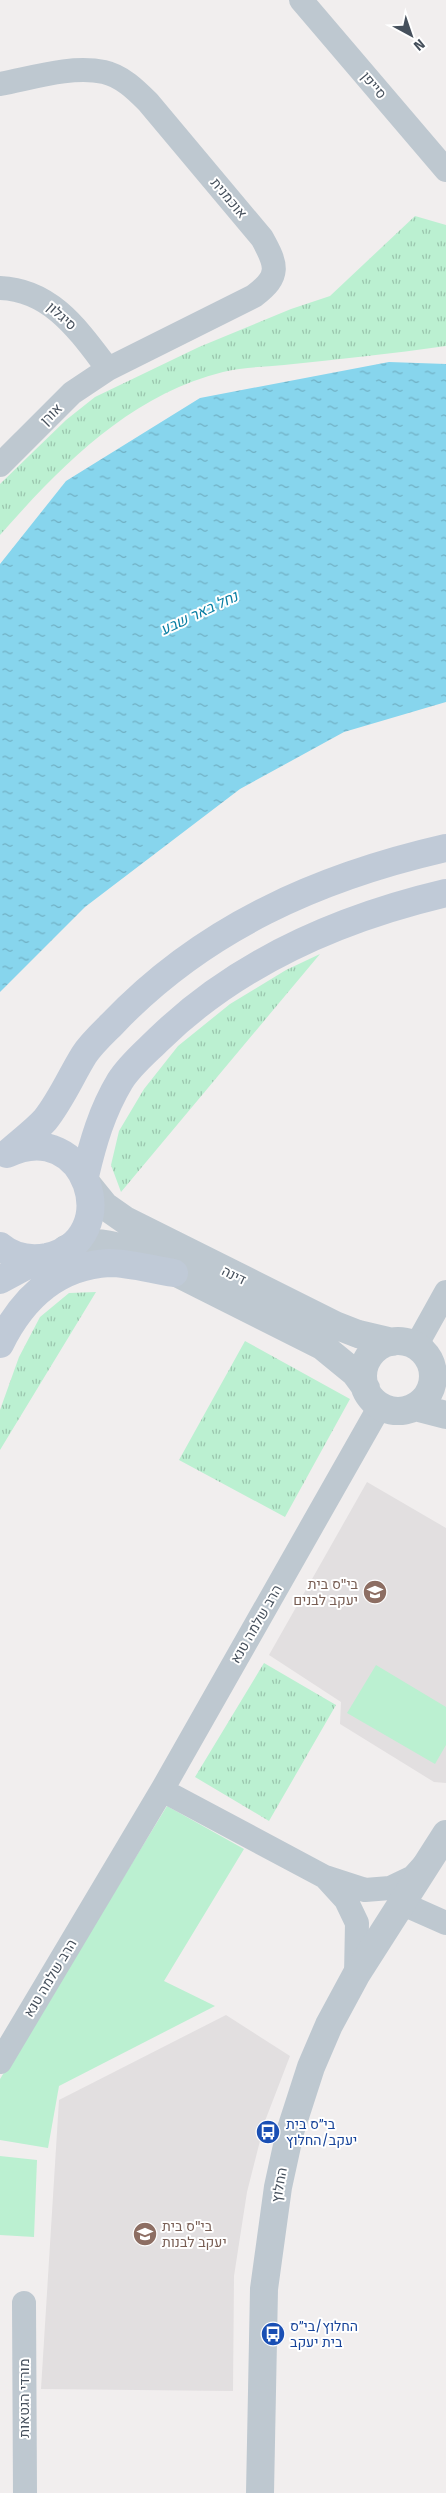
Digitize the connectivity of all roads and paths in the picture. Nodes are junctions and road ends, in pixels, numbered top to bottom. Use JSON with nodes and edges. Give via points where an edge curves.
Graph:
{"nodes":[{"id":1,"x":301,"y":0,"type":"edge"},
{"id":2,"x":0,"y":84,"type":"edge"},
{"id":3,"x":446,"y":170,"type":"edge"},
{"id":4,"x":0,"y":288,"type":"edge"},
{"id":5,"x":108,"y":369,"type":"junction"},
{"id":6,"x":0,"y":465,"type":"edge"},
{"id":7,"x":446,"y":848,"type":"edge"},
{"id":8,"x":446,"y":893,"type":"edge"},
{"id":9,"x":4,"y":1156,"type":"edge"},
{"id":10,"x":87,"y":1181,"type":"junction"},
{"id":11,"x":0,"y":1246,"type":"edge"},
{"id":12,"x":66,"y":1249,"type":"junction"},
{"id":13,"x":39,"y":1258,"type":"junction"},
{"id":14,"x":174,"y":1273,"type":"junction"},
{"id":15,"x":0,"y":1280,"type":"edge"},
{"id":16,"x":446,"y":1292,"type":"edge"},
{"id":17,"x":0,"y":1344,"type":"edge"},
{"id":18,"x":404,"y":1344,"type":"junction"},
{"id":19,"x":439,"y":1373,"type":"edge"},
{"id":20,"x":373,"y":1397,"type":"junction"},
{"id":21,"x":415,"y":1407,"type":"junction"},
{"id":22,"x":446,"y":1415,"type":"edge"},
{"id":23,"x":162,"y":1790,"type":"junction"},
{"id":24,"x":440,"y":1842,"type":"edge"},
{"id":25,"x":325,"y":1877,"type":"junction"},
{"id":26,"x":403,"y":1904,"type":"junction"},
{"id":27,"x":446,"y":1923,"type":"edge"},
{"id":28,"x":356,"y":1975,"type":"junction"},
{"id":29,"x":0,"y":2062,"type":"edge"},
{"id":30,"x":24,"y":2303,"type":"dead end"},
{"id":31,"x":25,"y":2493,"type":"edge"},
{"id":32,"x":260,"y":2493,"type":"edge"}],
"edges":[{"from":1,"to":3,"type":"street","name":"סייפן"},
{"from":2,"to":5,"type":"street","name":"אוכמנית","via":[[88,71],[105,72],[121,79],[148,102],[262,238],[271,254],[275,267],[273,277],[254,296]]},
{"from":4,"to":5,"type":"street","name":"סיגלון","via":[[23,291],[59,310],[74,324]]},
{"from":5,"to":6,"type":"street","name":"אורן","via":[[72,393]]},
{"from":7,"to":9,"type":"main road","via":[[330,881],[261,912],[198,949],[148,988],[112,1024],[86,1053],[44,1120]]},
{"from":8,"to":10,"type":"main road","via":[[345,922],[281,951],[223,985],[177,1021],[121,1078],[94,1137]]},
{"from":9,"to":10,"type":"main road","via":[[25,1147],[60,1152],[74,1162]]},
{"from":10,"to":12,"type":"main road","via":[[91,1207],[85,1228]]},
{"from":10,"to":18,"type":"street","name":"דינה","via":[[105,1206],[125,1220],[335,1325],[358,1334]]},
{"from":11,"to":13,"type":"main road","via":[[22,1257]]},
{"from":12,"to":13,"type":"main road"},
{"from":12,"to":14,"type":"street","name":"דינה","via":[[84,1242],[119,1247]]},
{"from":13,"to":15,"type":"main road"},
{"from":14,"to":17,"type":"main road","via":[[109,1263],[60,1275],[39,1288],[26,1302]]},
{"from":14,"to":20,"type":"street","name":"דינה","via":[[322,1346],[355,1373]]},
{"from":16,"to":18,"type":"street"},
{"from":18,"to":19,"type":"street","via":[[424,1352]]},
{"from":18,"to":20,"type":"street","via":[[383,1345],[368,1359],[364,1373]]},
{"from":19,"to":21,"type":"street","via":[[424,1400]]},
{"from":20,"to":21,"type":"street","via":[[397,1411]]},
{"from":20,"to":23,"type":"street","name":"הרב שלמה טנא"},
{"from":21,"to":22,"type":"street"},
{"from":23,"to":25,"type":"street"},
{"from":23,"to":29,"type":"street","name":"הרב שלמה טנא"},
{"from":24,"to":25,"type":"street","via":[[413,1877],[390,1888],[365,1890]]},
{"from":24,"to":26,"type":"street","name":"החלוץ"},
{"from":25,"to":28,"type":"street","via":[[346,1900],[358,1924]]},
{"from":26,"to":27,"type":"street"},
{"from":26,"to":28,"type":"street","name":"החלוץ"},
{"from":28,"to":32,"type":"street","name":"החלוץ","via":[[311,2067],[290,2132],[278,2187],[264,2289]]},
{"from":30,"to":31,"type":"street","name":"מורדי הגטאות"}]}
